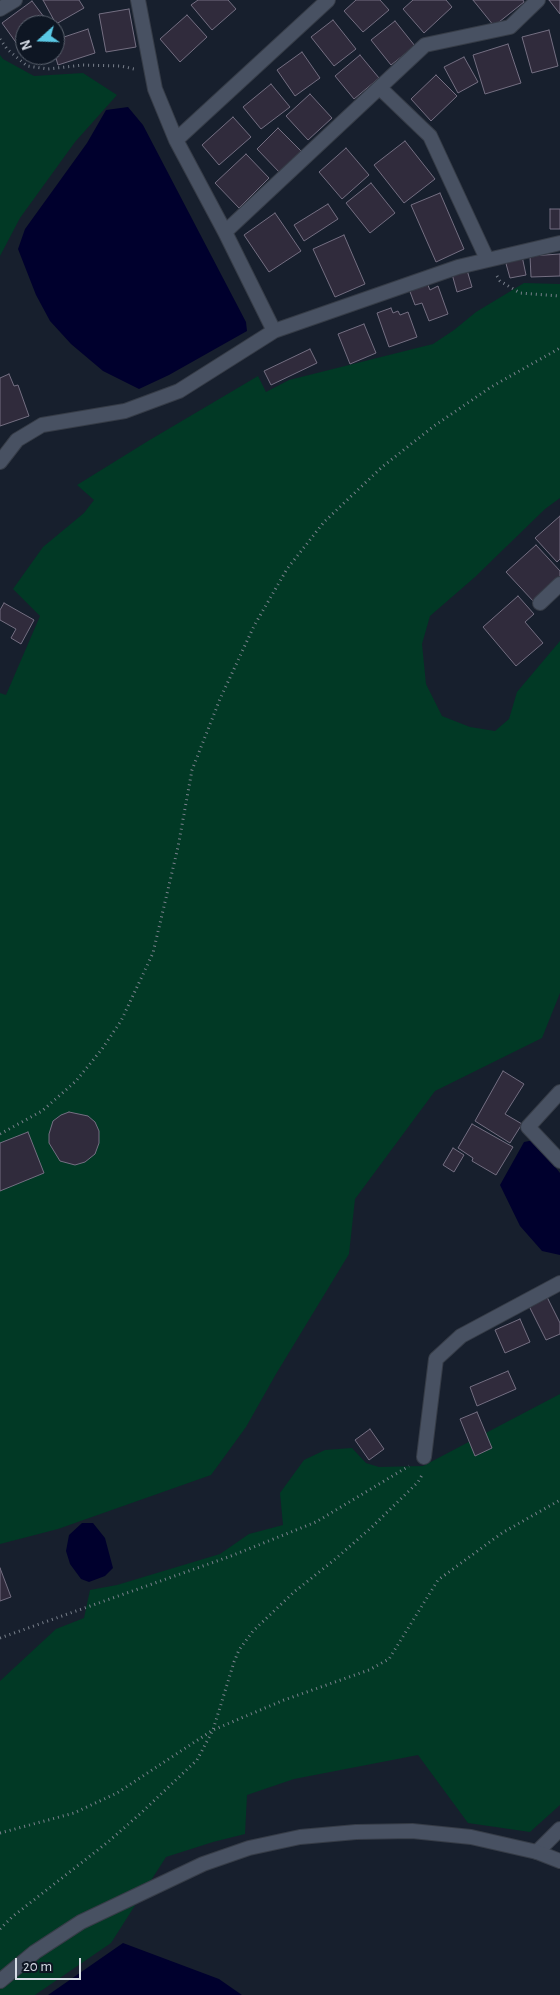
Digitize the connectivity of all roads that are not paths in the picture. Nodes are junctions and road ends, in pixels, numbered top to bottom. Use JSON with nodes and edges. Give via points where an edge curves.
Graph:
{"nodes":[{"id":1,"x":15,"y":0,"type":"edge"},
{"id":2,"x":138,"y":0,"type":"edge"},
{"id":3,"x":328,"y":0,"type":"edge"},
{"id":4,"x":538,"y":0,"type":"edge"},
{"id":5,"x":0,"y":9,"type":"edge"},
{"id":6,"x":381,"y":88,"type":"junction"},
{"id":7,"x":176,"y":140,"type":"junction"},
{"id":8,"x":225,"y":232,"type":"junction"},
{"id":9,"x":560,"y":243,"type":"edge"},
{"id":10,"x":487,"y":259,"type":"junction"},
{"id":11,"x":274,"y":331,"type":"junction"},
{"id":12,"x":0,"y":462,"type":"edge"},
{"id":13,"x":560,"y":584,"type":"edge"},
{"id":14,"x":540,"y":603,"type":"dead end"},
{"id":15,"x":560,"y":1092,"type":"edge"},
{"id":16,"x":560,"y":1161,"type":"edge"},
{"id":17,"x":560,"y":1283,"type":"edge"},
{"id":18,"x":424,"y":1457,"type":"road end"},
{"id":19,"x":560,"y":1829,"type":"edge"},
{"id":20,"x":537,"y":1852,"type":"junction"},
{"id":21,"x":560,"y":1861,"type":"edge"},
{"id":22,"x":0,"y":1980,"type":"edge"}],
"edges":[{"from":1,"to":5,"type":"street"},
{"from":2,"to":7,"type":"street","via":[[155,89]]},
{"from":3,"to":7,"type":"street"},
{"from":4,"to":6,"type":"street","via":[[510,27],[425,45]]},
{"from":6,"to":8,"type":"street"},
{"from":6,"to":10,"type":"street","via":[[430,136]]},
{"from":7,"to":8,"type":"street"},
{"from":8,"to":11,"type":"street"},
{"from":9,"to":10,"type":"street"},
{"from":10,"to":11,"type":"street"},
{"from":11,"to":12,"type":"street","via":[[179,391],[125,411],[42,425],[17,440]]},
{"from":13,"to":14,"type":"street"},
{"from":15,"to":16,"type":"street","via":[[528,1127]]},
{"from":17,"to":18,"type":"street","via":[[461,1336],[436,1358]]},
{"from":19,"to":20,"type":"street"},
{"from":20,"to":21,"type":"street"},
{"from":20,"to":22,"type":"street","via":[[472,1837],[412,1831],[300,1837],[249,1848],[203,1864],[81,1922]]}]}
